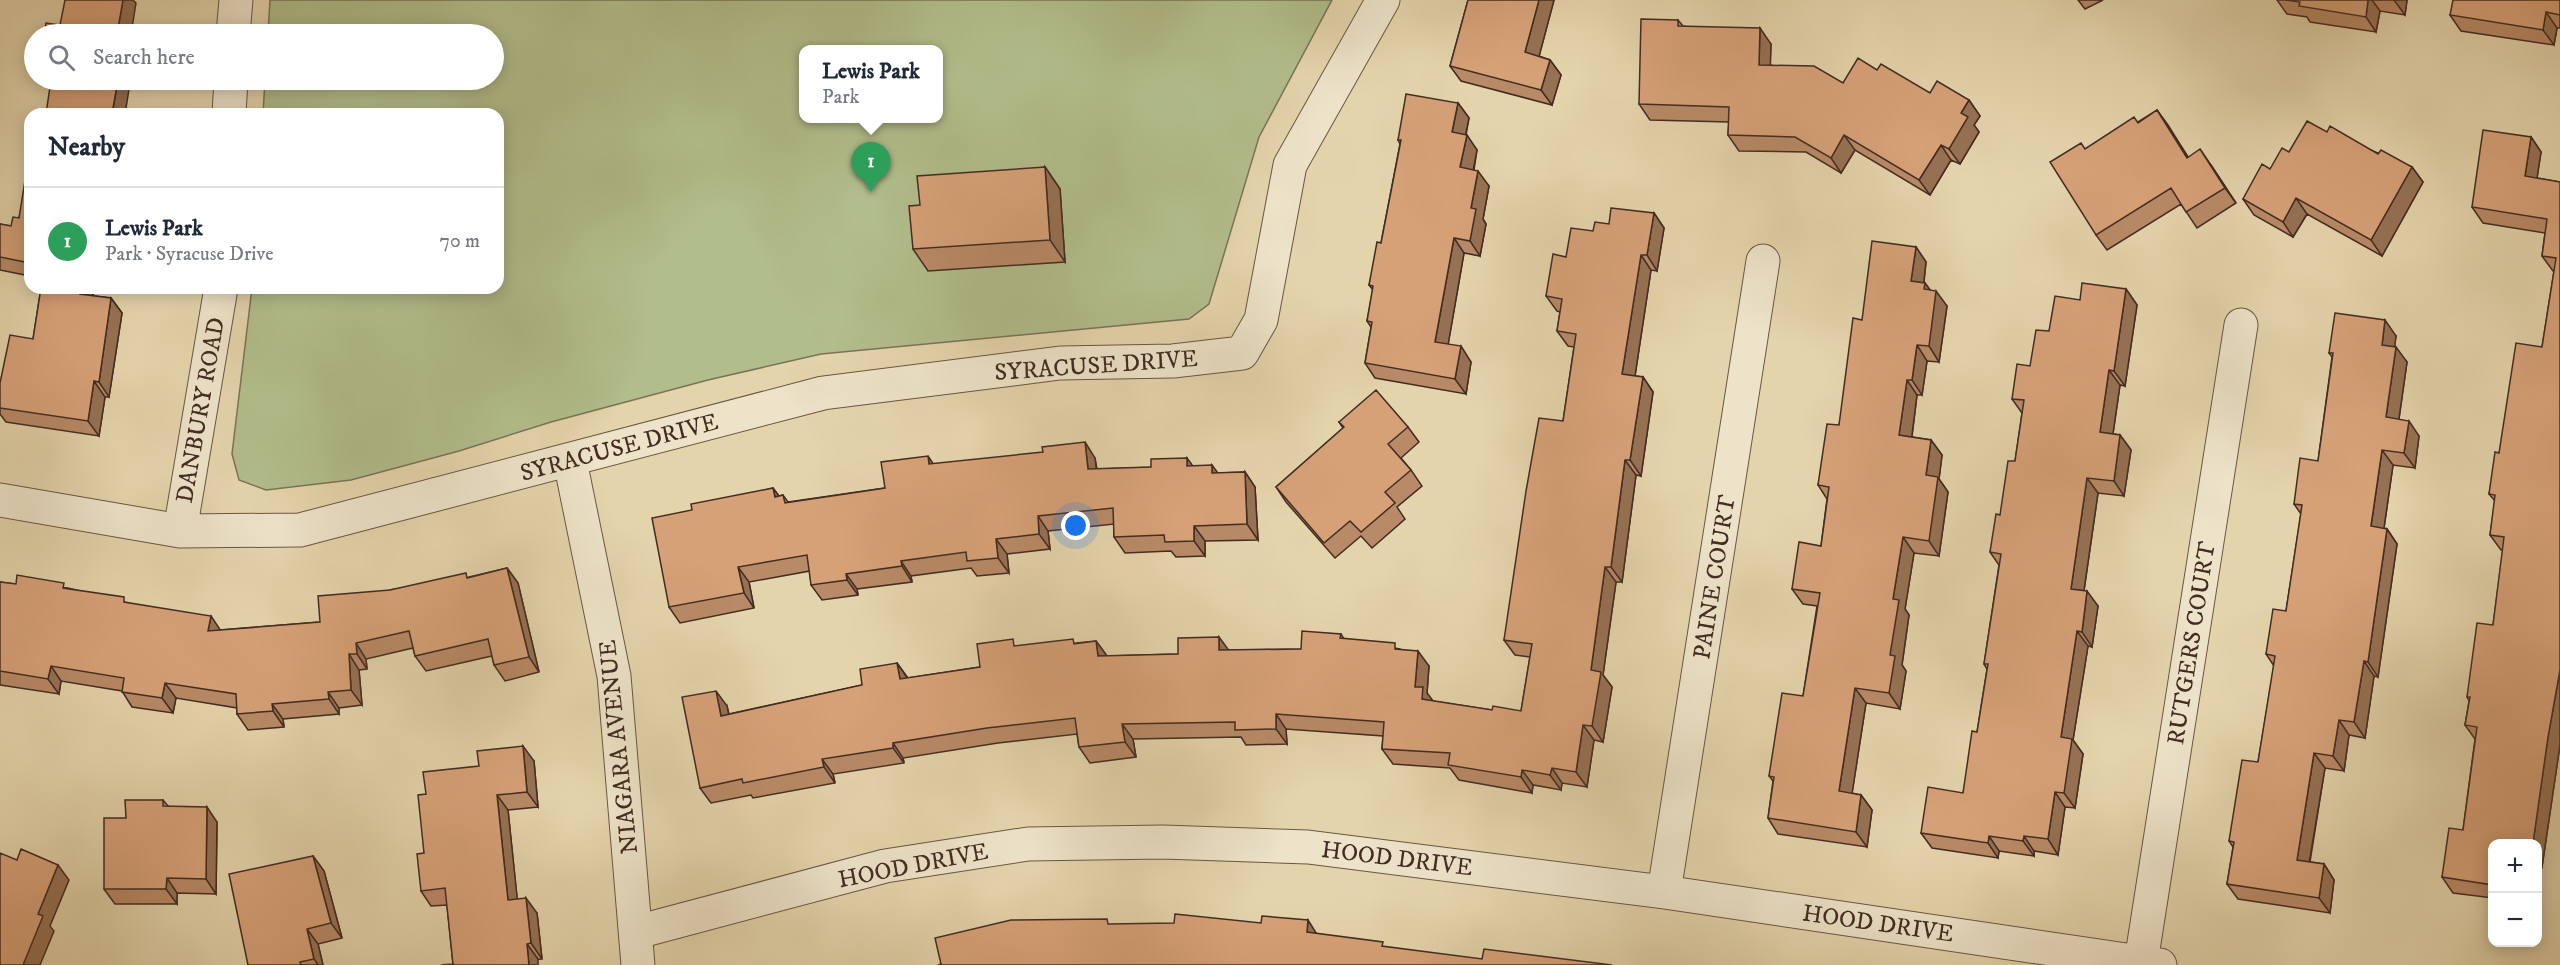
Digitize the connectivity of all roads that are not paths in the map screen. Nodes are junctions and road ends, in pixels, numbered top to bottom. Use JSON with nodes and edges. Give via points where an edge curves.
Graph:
{"nodes":[{"id":1,"x":236,"y":0,"type":"edge"},
{"id":2,"x":1383,"y":0,"type":"edge"},
{"id":3,"x":234,"y":24,"type":"edge"},
{"id":4,"x":230,"y":90,"type":"edge"},
{"id":5,"x":229,"y":108,"type":"edge"},
{"id":6,"x":1763,"y":261,"type":"dead end"},
{"id":7,"x":220,"y":294,"type":"edge"},
{"id":8,"x":2241,"y":325,"type":"dead end"},
{"id":9,"x":570,"y":461,"type":"junction"},
{"id":10,"x":0,"y":500,"type":"edge"},
{"id":11,"x":180,"y":531,"type":"junction"},
{"id":12,"x":1664,"y":892,"type":"junction"},
{"id":13,"x":637,"y":932,"type":"junction"},
{"id":14,"x":2151,"y":963,"type":"edge"},
{"id":15,"x":638,"y":965,"type":"edge"}],
"edges":[{"from":1,"to":3,"type":"street"},
{"from":2,"to":9,"type":"street","name":"SYRACUSE DRIVE","via":[[1290,165],[1261,320],[1242,353],[1173,362],[1060,363],[823,393]]},
{"from":4,"to":5,"type":"street"},
{"from":6,"to":12,"type":"street","name":"PAINE COURT"},
{"from":7,"to":11,"type":"street","name":"DANBURY ROAD"},
{"from":8,"to":14,"type":"street","name":"RUTGERS COURT"},
{"from":9,"to":11,"type":"street","name":"SYRACUSE DRIVE","via":[[300,530]]},
{"from":9,"to":13,"type":"street","name":"NIAGARA AVENUE","via":[[614,676]]},
{"from":10,"to":11,"type":"street","name":"SYRACUSE DRIVE"},
{"from":12,"to":13,"type":"street","name":"HOOD DRIVE","via":[[1308,847],[1163,842],[1028,844],[885,866]]},
{"from":12,"to":14,"type":"street","name":"HOOD DRIVE"},
{"from":13,"to":15,"type":"street","name":"NIAGARA AVENUE"}]}
